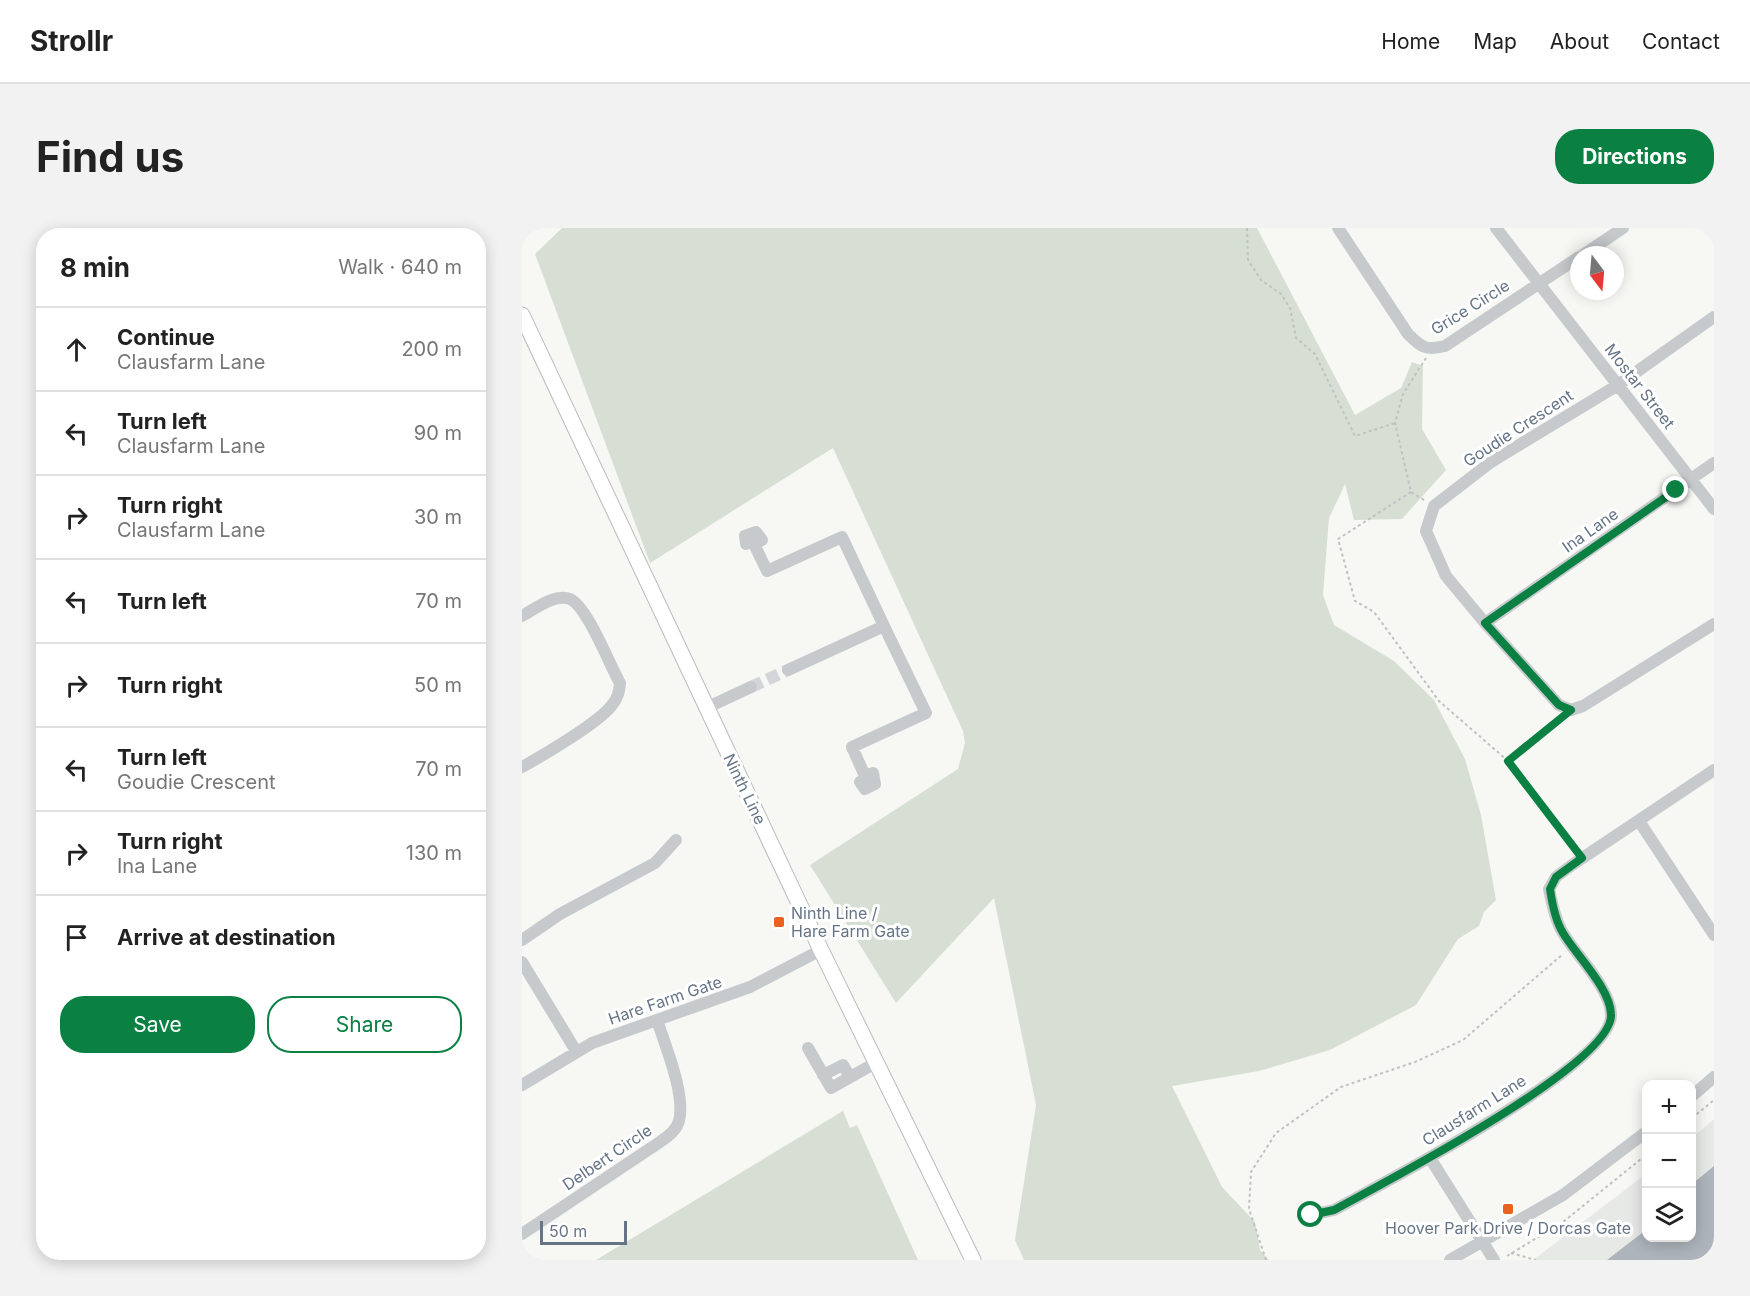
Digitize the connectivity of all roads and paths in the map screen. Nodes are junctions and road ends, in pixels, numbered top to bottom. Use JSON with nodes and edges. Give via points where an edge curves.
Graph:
{"nodes":[{"id":1,"x":1246,"y":228,"type":"edge"},
{"id":2,"x":1338,"y":228,"type":"edge"},
{"id":3,"x":1496,"y":228,"type":"edge"},
{"id":4,"x":1623,"y":228,"type":"edge"},
{"id":5,"x":1596,"y":246,"type":"edge"},
{"id":6,"x":1570,"y":263,"type":"edge"},
{"id":7,"x":1539,"y":282,"type":"junction"},
{"id":8,"x":522,"y":315,"type":"edge"},
{"id":9,"x":1714,"y":317,"type":"edge"},
{"id":10,"x":1431,"y":350,"type":"junction"},
{"id":11,"x":1618,"y":385,"type":"junction"},
{"id":12,"x":1395,"y":423,"type":"junction"},
{"id":13,"x":1714,"y":464,"type":"edge"},
{"id":14,"x":1692,"y":479,"type":"junction"},
{"id":15,"x":1411,"y":492,"type":"junction"},
{"id":16,"x":1434,"y":506,"type":"junction"},
{"id":17,"x":1714,"y":509,"type":"edge"},
{"id":18,"x":750,"y":544,"type":"dead end"},
{"id":19,"x":522,"y":616,"type":"edge"},
{"id":20,"x":1485,"y":623,"type":"junction"},
{"id":21,"x":1714,"y":624,"type":"edge"},
{"id":22,"x":884,"y":626,"type":"junction"},
{"id":23,"x":788,"y":670,"type":"tunnel mouth"},
{"id":24,"x":751,"y":687,"type":"tunnel mouth"},
{"id":25,"x":706,"y":708,"type":"junction"},
{"id":26,"x":1571,"y":710,"type":"junction"},
{"id":27,"x":1508,"y":761,"type":"junction"},
{"id":28,"x":522,"y":768,"type":"edge"},
{"id":29,"x":1714,"y":770,"type":"edge"},
{"id":30,"x":862,"y":779,"type":"dead end"},
{"id":31,"x":1639,"y":821,"type":"junction"},
{"id":32,"x":676,"y":840,"type":"dead end"},
{"id":33,"x":1582,"y":858,"type":"junction"},
{"id":34,"x":1714,"y":935,"type":"edge"},
{"id":35,"x":522,"y":940,"type":"edge"},
{"id":36,"x":1572,"y":946,"type":"junction"},
{"id":37,"x":821,"y":950,"type":"junction"},
{"id":38,"x":522,"y":962,"type":"edge"},
{"id":39,"x":657,"y":1020,"type":"junction"},
{"id":40,"x":808,"y":1048,"type":"dead end"},
{"id":41,"x":576,"y":1051,"type":"junction"},
{"id":42,"x":877,"y":1062,"type":"junction"},
{"id":43,"x":1714,"y":1077,"type":"edge"},
{"id":44,"x":522,"y":1085,"type":"edge"},
{"id":45,"x":1696,"y":1093,"type":"edge"},
{"id":46,"x":1714,"y":1100,"type":"edge"},
{"id":47,"x":1696,"y":1115,"type":"edge"},
{"id":48,"x":1644,"y":1134,"type":"edge"},
{"id":49,"x":1430,"y":1158,"type":"junction"},
{"id":50,"x":1642,"y":1159,"type":"edge"},
{"id":51,"x":1311,"y":1215,"type":"dead end"},
{"id":52,"x":522,"y":1234,"type":"edge"},
{"id":53,"x":1482,"y":1241,"type":"junction"},
{"id":54,"x":1511,"y":1253,"type":"junction"},
{"id":55,"x":1507,"y":1256,"type":"dead end"},
{"id":56,"x":973,"y":1260,"type":"edge"},
{"id":57,"x":1266,"y":1260,"type":"edge"},
{"id":58,"x":1450,"y":1260,"type":"edge"},
{"id":59,"x":1494,"y":1260,"type":"edge"},
{"id":60,"x":1536,"y":1260,"type":"edge"}],
"edges":[{"from":1,"to":12,"type":"path","via":[[1248,260],[1261,280],[1281,294],[1290,308],[1296,338],[1315,354],[1356,436]]},
{"from":2,"to":10,"type":"street","name":"Grice Circle","via":[[1408,334],[1422,348]]},
{"from":3,"to":7,"type":"street","name":"Grice Circle"},
{"from":4,"to":5,"type":"street"},
{"from":6,"to":7,"type":"street"},
{"from":7,"to":10,"type":"street","name":"Grice Circle","via":[[1445,346]]},
{"from":7,"to":11,"type":"street","name":"Mostar Street"},
{"from":8,"to":25,"type":"main road","name":"Ninth Line"},
{"from":9,"to":11,"type":"street","name":"Goudie Crescent"},
{"from":10,"to":12,"type":"path","via":[[1403,394]]},
{"from":11,"to":14,"type":"street","name":"Mostar Street"},
{"from":11,"to":16,"type":"street","name":"Goudie Crescent","via":[[1491,462]]},
{"from":12,"to":15,"type":"path"},
{"from":13,"to":14,"type":"street","name":"Ina Lane"},
{"from":14,"to":17,"type":"street","name":"Mostar Street"},
{"from":14,"to":20,"type":"street","name":"Ina Lane"},
{"from":15,"to":16,"type":"path"},
{"from":15,"to":27,"type":"path","via":[[1338,539],[1355,601],[1374,612],[1439,701]]},
{"from":16,"to":20,"type":"street","via":[[1426,531],[1446,576]]},
{"from":18,"to":22,"type":"street","via":[[767,571],[842,537]]},
{"from":19,"to":28,"type":"street","via":[[555,599],[569,599],[580,608],[620,683],[619,696],[611,708]]},
{"from":20,"to":26,"type":"street","via":[[1559,705]]},
{"from":21,"to":26,"type":"street"},
{"from":22,"to":23,"type":"street"},
{"from":22,"to":30,"type":"street","via":[[926,713],[852,747]]},
{"from":24,"to":25,"type":"street"},
{"from":25,"to":37,"type":"main road","name":"Ninth Line"},
{"from":26,"to":27,"type":"path"},
{"from":27,"to":33,"type":"path"},
{"from":29,"to":31,"type":"street","name":"Clausfarm Lane"},
{"from":31,"to":33,"type":"street","name":"Clausfarm Lane"},
{"from":31,"to":34,"type":"street"},
{"from":32,"to":35,"type":"street","via":[[655,863],[560,914]]},
{"from":33,"to":36,"type":"street","name":"Clausfarm Lane","via":[[1556,877],[1550,889],[1561,930]]},
{"from":36,"to":49,"type":"street","name":"Clausfarm Lane","via":[[1607,998],[1612,1015],[1608,1028],[1580,1058],[1515,1108]]},
{"from":36,"to":57,"type":"path","via":[[1463,1040],[1415,1062],[1341,1087],[1276,1133],[1251,1172],[1248,1209]]},
{"from":37,"to":39,"type":"street","name":"Hare Farm Gate","via":[[750,987]]},
{"from":37,"to":42,"type":"main road","name":"Ninth Line"},
{"from":38,"to":41,"type":"street"},
{"from":39,"to":41,"type":"street","name":"Hare Farm Gate"},
{"from":39,"to":52,"type":"street","name":"Delbert Circle","via":[[678,1095],[680,1112],[676,1127],[660,1142]]},
{"from":40,"to":42,"type":"street","via":[[831,1088]]},
{"from":41,"to":44,"type":"street","name":"Hare Farm Gate"},
{"from":42,"to":56,"type":"main road","name":"Ninth Line"},
{"from":43,"to":45,"type":"street"},
{"from":46,"to":47,"type":"path"},
{"from":48,"to":53,"type":"street","via":[[1563,1194]]},
{"from":49,"to":51,"type":"street","name":"Clausfarm Lane","via":[[1334,1210]]},
{"from":49,"to":53,"type":"street"},
{"from":50,"to":54,"type":"path","via":[[1563,1222]]},
{"from":53,"to":58,"type":"street"},
{"from":53,"to":59,"type":"street"},
{"from":54,"to":55,"type":"path"},
{"from":54,"to":60,"type":"path"}]}
